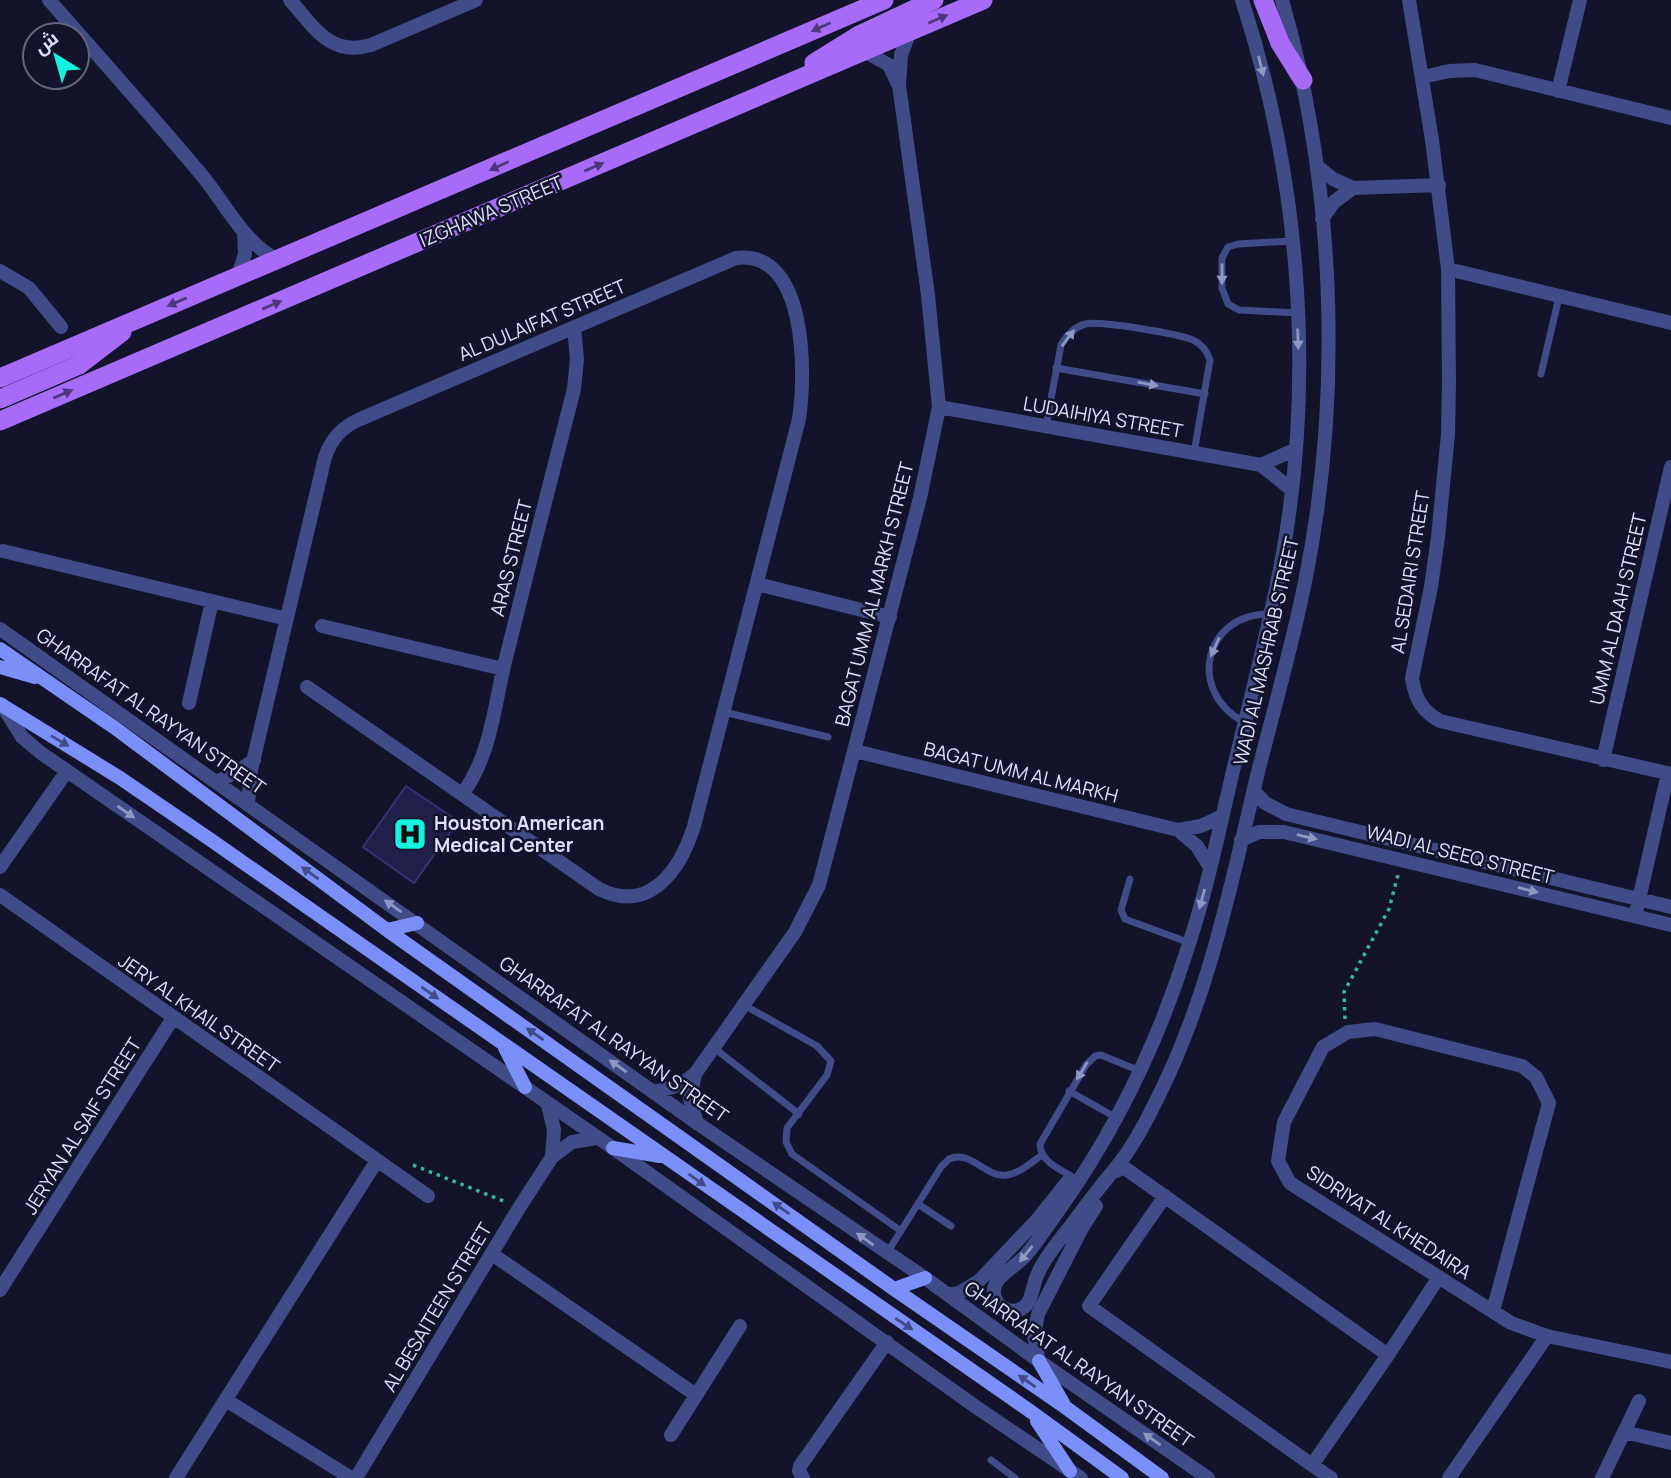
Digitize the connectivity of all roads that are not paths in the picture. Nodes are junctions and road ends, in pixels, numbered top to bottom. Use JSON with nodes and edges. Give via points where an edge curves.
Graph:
{"nodes":[{"id":1,"x":49,"y":0,"type":"edge"},
{"id":2,"x":290,"y":0,"type":"edge"},
{"id":3,"x":476,"y":0,"type":"edge"},
{"id":4,"x":884,"y":0,"type":"edge"},
{"id":5,"x":934,"y":0,"type":"edge"},
{"id":6,"x":983,"y":0,"type":"edge"},
{"id":7,"x":1242,"y":0,"type":"edge"},
{"id":8,"x":1263,"y":0,"type":"edge"},
{"id":9,"x":1282,"y":0,"type":"edge"},
{"id":10,"x":1409,"y":0,"type":"edge"},
{"id":11,"x":1580,"y":0,"type":"edge"},
{"id":12,"x":910,"y":31,"type":"junction"},
{"id":13,"x":864,"y":51,"type":"junction"},
{"id":14,"x":1423,"y":77,"type":"junction"},
{"id":15,"x":1303,"y":80,"type":"junction"},
{"id":16,"x":899,"y":85,"type":"junction"},
{"id":17,"x":783,"y":86,"type":"junction"},
{"id":18,"x":1558,"y":91,"type":"junction"},
{"id":19,"x":1671,"y":118,"type":"edge"},
{"id":20,"x":1318,"y":167,"type":"junction"},
{"id":21,"x":1439,"y":185,"type":"junction"},
{"id":22,"x":1353,"y":188,"type":"junction"},
{"id":23,"x":1322,"y":219,"type":"junction"},
{"id":24,"x":244,"y":231,"type":"junction"},
{"id":25,"x":1292,"y":242,"type":"junction"},
{"id":26,"x":278,"y":260,"type":"junction"},
{"id":27,"x":1448,"y":269,"type":"junction"},
{"id":28,"x":0,"y":271,"type":"edge"},
{"id":29,"x":238,"y":276,"type":"junction"},
{"id":30,"x":1559,"y":296,"type":"junction"},
{"id":31,"x":1297,"y":313,"type":"junction"},
{"id":32,"x":132,"y":321,"type":"junction"},
{"id":33,"x":1671,"y":323,"type":"edge"},
{"id":34,"x":61,"y":327,"type":"dead end"},
{"id":35,"x":574,"y":328,"type":"junction"},
{"id":36,"x":1056,"y":368,"type":"junction"},
{"id":37,"x":1541,"y":374,"type":"dead end"},
{"id":38,"x":0,"y":378,"type":"edge"},
{"id":39,"x":1205,"y":394,"type":"junction"},
{"id":40,"x":0,"y":399,"type":"edge"},
{"id":41,"x":939,"y":407,"type":"junction"},
{"id":42,"x":0,"y":421,"type":"edge"},
{"id":43,"x":1045,"y":426,"type":"junction"},
{"id":44,"x":1296,"y":449,"type":"junction"},
{"id":45,"x":1194,"y":453,"type":"junction"},
{"id":46,"x":1261,"y":465,"type":"junction"},
{"id":47,"x":1671,"y":467,"type":"edge"},
{"id":48,"x":1292,"y":490,"type":"junction"},
{"id":49,"x":3,"y":551,"type":"dead end"},
{"id":50,"x":757,"y":584,"type":"junction"},
{"id":51,"x":212,"y":601,"type":"junction"},
{"id":52,"x":1269,"y":614,"type":"junction"},
{"id":53,"x":890,"y":617,"type":"junction"},
{"id":54,"x":287,"y":619,"type":"junction"},
{"id":55,"x":322,"y":626,"type":"dead end"},
{"id":56,"x":0,"y":629,"type":"edge"},
{"id":57,"x":0,"y":649,"type":"edge"},
{"id":58,"x":0,"y":667,"type":"edge"},
{"id":59,"x":503,"y":669,"type":"junction"},
{"id":60,"x":46,"y":680,"type":"junction"},
{"id":61,"x":307,"y":687,"type":"dead end"},
{"id":62,"x":189,"y":703,"type":"dead end"},
{"id":63,"x":1,"y":705,"type":"edge"},
{"id":64,"x":724,"y":712,"type":"junction"},
{"id":65,"x":1244,"y":722,"type":"junction"},
{"id":66,"x":828,"y":737,"type":"dead end"},
{"id":67,"x":855,"y":751,"type":"junction"},
{"id":68,"x":254,"y":760,"type":"junction"},
{"id":69,"x":1603,"y":760,"type":"junction"},
{"id":70,"x":67,"y":771,"type":"junction"},
{"id":71,"x":1669,"y":774,"type":"edge"},
{"id":72,"x":218,"y":781,"type":"junction"},
{"id":73,"x":1254,"y":791,"type":"junction"},
{"id":74,"x":463,"y":793,"type":"junction"},
{"id":75,"x":248,"y":803,"type":"junction"},
{"id":76,"x":1222,"y":816,"type":"junction"},
{"id":77,"x":1178,"y":830,"type":"junction"},
{"id":78,"x":1241,"y":840,"type":"junction"},
{"id":79,"x":0,"y":867,"type":"edge"},
{"id":80,"x":1210,"y":867,"type":"junction"},
{"id":81,"x":1130,"y":878,"type":"dead end"},
{"id":82,"x":0,"y":895,"type":"edge"},
{"id":83,"x":1639,"y":900,"type":"junction"},
{"id":84,"x":1671,"y":907,"type":"edge"},
{"id":85,"x":1635,"y":916,"type":"junction"},
{"id":86,"x":417,"y":923,"type":"junction"},
{"id":87,"x":1671,"y":925,"type":"edge"},
{"id":88,"x":387,"y":929,"type":"junction"},
{"id":89,"x":1190,"y":943,"type":"junction"},
{"id":90,"x":744,"y":1005,"type":"junction"},
{"id":91,"x":173,"y":1018,"type":"junction"},
{"id":92,"x":503,"y":1044,"type":"junction"},
{"id":93,"x":714,"y":1048,"type":"junction"},
{"id":94,"x":1139,"y":1071,"type":"junction"},
{"id":95,"x":695,"y":1074,"type":"junction"},
{"id":96,"x":525,"y":1087,"type":"junction"},
{"id":97,"x":1069,"y":1091,"type":"junction"},
{"id":98,"x":654,"y":1092,"type":"junction"},
{"id":99,"x":548,"y":1105,"type":"junction"},
{"id":100,"x":799,"y":1114,"type":"junction"},
{"id":101,"x":1115,"y":1118,"type":"junction"},
{"id":102,"x":697,"y":1123,"type":"junction"},
{"id":103,"x":1106,"y":1135,"type":"junction"},
{"id":104,"x":597,"y":1138,"type":"junction"},
{"id":105,"x":613,"y":1148,"type":"junction"},
{"id":106,"x":1042,"y":1155,"type":"junction"},
{"id":107,"x":552,"y":1157,"type":"junction"},
{"id":108,"x":663,"y":1157,"type":"junction"},
{"id":109,"x":376,"y":1162,"type":"junction"},
{"id":110,"x":1119,"y":1164,"type":"junction"},
{"id":111,"x":1071,"y":1177,"type":"junction"},
{"id":112,"x":428,"y":1196,"type":"dead end"},
{"id":113,"x":1165,"y":1196,"type":"junction"},
{"id":114,"x":918,"y":1204,"type":"junction"},
{"id":115,"x":951,"y":1226,"type":"dead end"},
{"id":116,"x":901,"y":1231,"type":"junction"},
{"id":117,"x":492,"y":1254,"type":"junction"},
{"id":118,"x":887,"y":1254,"type":"junction"},
{"id":119,"x":1439,"y":1277,"type":"junction"},
{"id":120,"x":925,"y":1278,"type":"junction"},
{"id":121,"x":894,"y":1289,"type":"junction"},
{"id":122,"x":0,"y":1290,"type":"edge"},
{"id":123,"x":948,"y":1295,"type":"junction"},
{"id":124,"x":1493,"y":1311,"type":"junction"},
{"id":125,"x":740,"y":1326,"type":"dead end"},
{"id":126,"x":1547,"y":1336,"type":"junction"},
{"id":127,"x":887,"y":1342,"type":"junction"},
{"id":128,"x":1388,"y":1354,"type":"junction"},
{"id":129,"x":1039,"y":1361,"type":"junction"},
{"id":130,"x":1671,"y":1362,"type":"edge"},
{"id":131,"x":696,"y":1395,"type":"junction"},
{"id":132,"x":226,"y":1400,"type":"junction"},
{"id":133,"x":1639,"y":1401,"type":"dead end"},
{"id":134,"x":1065,"y":1407,"type":"junction"},
{"id":135,"x":1030,"y":1411,"type":"junction"},
{"id":136,"x":1624,"y":1432,"type":"junction"},
{"id":137,"x":671,"y":1435,"type":"dead end"},
{"id":138,"x":1671,"y":1443,"type":"edge"},
{"id":139,"x":991,"y":1460,"type":"dead end"},
{"id":140,"x":1312,"y":1465,"type":"junction"},
{"id":141,"x":1075,"y":1474,"type":"edge"},
{"id":142,"x":176,"y":1478,"type":"edge"},
{"id":143,"x":354,"y":1478,"type":"edge"},
{"id":144,"x":803,"y":1478,"type":"edge"},
{"id":145,"x":1015,"y":1478,"type":"edge"},
{"id":146,"x":1122,"y":1478,"type":"edge"},
{"id":147,"x":1162,"y":1478,"type":"edge"},
{"id":148,"x":1208,"y":1478,"type":"edge"},
{"id":149,"x":1331,"y":1478,"type":"edge"},
{"id":150,"x":1449,"y":1478,"type":"edge"},
{"id":151,"x":1602,"y":1478,"type":"edge"}],
"edges":[{"from":1,"to":24,"type":"street","via":[[199,172]]},
{"from":2,"to":3,"type":"street","via":[[328,41],[353,49]]},
{"from":4,"to":26,"type":"main road","name":"IZGHAWA STREET","one_way":true},
{"from":5,"to":17,"type":"main road","via":[[859,35]]},
{"from":12,"to":6,"type":"main road","name":"IZGHAWA STREET","one_way":true},
{"from":7,"to":25,"type":"street","name":"WADI AL MASHRAB STREET","one_way":true,"via":[[1269,100]]},
{"from":8,"to":15,"type":"main road","via":[[1280,43]]},
{"from":9,"to":15,"type":"street","name":"WADI AL MASHRAB STREET"},
{"from":10,"to":14,"type":"street","name":"AL SEDAIRI STREET"},
{"from":11,"to":18,"type":"street"},
{"from":12,"to":13,"type":"main road","name":"IZGHAWA STREET"},
{"from":12,"to":16,"type":"street","name":"BAGAT UMM AL MARKH STREET","via":[[901,55]]},
{"from":13,"to":16,"type":"street","via":[[889,65]]},
{"from":13,"to":17,"type":"main road","name":"IZGHAWA STREET"},
{"from":14,"to":18,"type":"street","via":[[1475,70]]},
{"from":14,"to":21,"type":"street","name":"AL SEDAIRI STREET"},
{"from":15,"to":20,"type":"street","name":"WADI AL MASHRAB STREET"},
{"from":16,"to":41,"type":"street","name":"BAGAT UMM AL MARKH STREET"},
{"from":42,"to":17,"type":"main road","name":"IZGHAWA STREET","one_way":true},
{"from":18,"to":19,"type":"street"},
{"from":20,"to":22,"type":"street"},
{"from":20,"to":23,"type":"street","name":"WADI AL MASHRAB STREET"},
{"from":21,"to":22,"type":"street"},
{"from":21,"to":27,"type":"street","name":"AL SEDAIRI STREET"},
{"from":22,"to":23,"type":"street"},
{"from":23,"to":73,"type":"street","name":"WADI AL MASHRAB STREET","via":[[1327,358],[1320,472],[1304,583]]},
{"from":24,"to":26,"type":"street","via":[[255,245]]},
{"from":24,"to":29,"type":"street","via":[[245,254]]},
{"from":25,"to":31,"type":"street","name":"WADI AL MASHRAB STREET"},
{"from":25,"to":31,"type":"lane","one_way":true,"via":[[1228,247],[1222,258],[1222,288],[1228,304],[1239,310]]},
{"from":26,"to":29,"type":"main road","name":"IZGHAWA STREET"},
{"from":27,"to":30,"type":"street"},
{"from":27,"to":69,"type":"street","name":"AL SEDAIRI STREET","via":[[1444,485],[1431,587],[1412,678],[1414,692],[1419,704],[1440,721]]},
{"from":28,"to":34,"type":"street","via":[[29,288]]},
{"from":29,"to":32,"type":"main road","name":"IZGHAWA STREET","one_way":true},
{"from":30,"to":33,"type":"street"},
{"from":30,"to":37,"type":"lane"},
{"from":31,"to":44,"type":"street","name":"WADI AL MASHRAB STREET","one_way":true},
{"from":32,"to":38,"type":"main road","name":"IZGHAWA STREET"},
{"from":32,"to":40,"type":"main road","via":[[79,365]]},
{"from":35,"to":50,"type":"street","name":"AL DULAIFAT STREET","via":[[736,258],[758,258],[778,273],[796,317],[802,401]]},
{"from":35,"to":54,"type":"street","name":"AL DULAIFAT STREET","via":[[341,431],[325,457]]},
{"from":35,"to":59,"type":"street","name":"ARAS STREET","via":[[574,389]]},
{"from":36,"to":39,"type":"lane","one_way":true},
{"from":36,"to":39,"type":"lane","one_way":true,"via":[[1061,345],[1071,331],[1087,323],[1109,324],[1185,338],[1204,347],[1210,360]]},
{"from":36,"to":43,"type":"lane"},
{"from":39,"to":45,"type":"lane"},
{"from":41,"to":43,"type":"street","name":"LUDAIHIYA STREET"},
{"from":41,"to":53,"type":"street","name":"BAGAT UMM AL MARKH STREET"},
{"from":43,"to":45,"type":"street","name":"LUDAIHIYA STREET"},
{"from":44,"to":46,"type":"street"},
{"from":44,"to":48,"type":"street","name":"WADI AL MASHRAB STREET"},
{"from":45,"to":46,"type":"street","name":"LUDAIHIYA STREET"},
{"from":46,"to":48,"type":"street","name":"LUDAIHIYA STREET"},
{"from":47,"to":69,"type":"street","name":"UMM AL DAAH STREET"},
{"from":48,"to":52,"type":"street","name":"WADI AL MASHRAB STREET"},
{"from":49,"to":51,"type":"street"},
{"from":50,"to":53,"type":"street"},
{"from":50,"to":64,"type":"street","name":"AL DULAIFAT STREET"},
{"from":51,"to":54,"type":"street"},
{"from":51,"to":62,"type":"street"},
{"from":52,"to":65,"type":"street","name":"WADI AL MASHRAB STREET"},
{"from":52,"to":65,"type":"lane","one_way":true,"via":[[1246,617],[1228,627],[1215,644],[1209,663],[1210,684],[1219,702]]},
{"from":53,"to":67,"type":"street","name":"BAGAT UMM AL MARKH STREET"},
{"from":54,"to":68,"type":"street","name":"AL DULAIFAT STREET"},
{"from":55,"to":59,"type":"street"},
{"from":56,"to":72,"type":"street","name":"GHARRAFAT AL RAYYAN STREET"},
{"from":57,"to":60,"type":"main road","name":"GHARRAFAT AL RAYYAN STREET"},
{"from":58,"to":60,"type":"main road"},
{"from":59,"to":74,"type":"street","name":"ARAS STREET","via":[[483,759]]},
{"from":88,"to":60,"type":"main road","name":"GHARRAFAT AL RAYYAN STREET","one_way":true},
{"from":61,"to":74,"type":"street","name":"AL DULAIFAT STREET"},
{"from":63,"to":70,"type":"street","via":[[22,737]]},
{"from":63,"to":92,"type":"main road","one_way":true,"via":[[131,785]]},
{"from":64,"to":66,"type":"lane"},
{"from":64,"to":74,"type":"street","name":"AL DULAIFAT STREET","via":[[689,842],[669,875],[642,895],[628,898],[599,889]]},
{"from":65,"to":76,"type":"street","name":"WADI AL MASHRAB STREET"},
{"from":67,"to":77,"type":"street","name":"BAGAT UMM AL MARKH"},
{"from":67,"to":90,"type":"street","name":"BAGAT UMM AL MARKH STREET","via":[[819,885],[795,932]]},
{"from":68,"to":72,"type":"street"},
{"from":68,"to":75,"type":"street","name":"AL DULAIFAT STREET"},
{"from":69,"to":71,"type":"street","name":"AL SEDAIRI STREET"},
{"from":70,"to":79,"type":"street"},
{"from":70,"to":96,"type":"street","one_way":true},
{"from":71,"to":83,"type":"street","name":"AL SEDAIRI STREET"},
{"from":72,"to":75,"type":"street","name":"GHARRAFAT AL RAYYAN STREET"},
{"from":73,"to":78,"type":"street","name":"WADI AL MASHRAB STREET"},
{"from":73,"to":83,"type":"street","name":"WADI AL SEEQ STREET","via":[[1286,814]]},
{"from":86,"to":75,"type":"street","name":"GHARRAFAT AL RAYYAN STREET","one_way":true},
{"from":76,"to":77,"type":"street","name":"BAGAT UMM AL MARKH"},
{"from":76,"to":80,"type":"street","name":"WADI AL MASHRAB STREET"},
{"from":77,"to":80,"type":"street","via":[[1197,846]]},
{"from":78,"to":85,"type":"street","name":"WADI AL SEEQ STREET","one_way":true,"via":[[1275,830]]},
{"from":78,"to":110,"type":"street","name":"WADI AL MASHRAB STREET","via":[[1191,1022],[1158,1097]]},
{"from":80,"to":89,"type":"street","name":"WADI AL MASHRAB STREET","one_way":true},
{"from":81,"to":89,"type":"lane","via":[[1121,910],[1125,919]]},
{"from":82,"to":91,"type":"street","name":"JERY AL KHAIL STREET"},
{"from":83,"to":84,"type":"street","name":"WADI AL SEEQ STREET"},
{"from":83,"to":85,"type":"street","name":"AL SEDAIRI STREET"},
{"from":85,"to":87,"type":"street","name":"WADI AL SEEQ STREET"},
{"from":86,"to":88,"type":"main road"},
{"from":98,"to":86,"type":"street","name":"GHARRAFAT AL RAYYAN STREET","one_way":true},
{"from":121,"to":88,"type":"main road","name":"GHARRAFAT AL RAYYAN STREET","one_way":true},
{"from":89,"to":94,"type":"street","name":"WADI AL MASHRAB STREET"},
{"from":90,"to":93,"type":"street","name":"BAGAT UMM AL MARKH STREET"},
{"from":90,"to":100,"type":"lane","via":[[817,1046],[831,1061],[827,1075]]},
{"from":91,"to":109,"type":"street","name":"JERY AL KHAIL STREET"},
{"from":91,"to":122,"type":"street","name":"JERYAN AL SAIF STREET"},
{"from":92,"to":96,"type":"main road"},
{"from":92,"to":108,"type":"main road"},
{"from":93,"to":95,"type":"street","name":"BAGAT UMM AL MARKH STREET"},
{"from":93,"to":100,"type":"lane"},
{"from":94,"to":97,"type":"lane","one_way":true,"via":[[1108,1056],[1095,1056]]},
{"from":94,"to":101,"type":"street","name":"WADI AL MASHRAB STREET"},
{"from":95,"to":98,"type":"street","name":"BAGAT UMM AL MARKH STREET","via":[[680,1085]]},
{"from":95,"to":102,"type":"street","via":[[690,1099]]},
{"from":96,"to":99,"type":"street"},
{"from":97,"to":101,"type":"lane"},
{"from":97,"to":106,"type":"lane","via":[[1041,1138]]},
{"from":98,"to":102,"type":"street","name":"GHARRAFAT AL RAYYAN STREET"},
{"from":99,"to":104,"type":"street"},
{"from":99,"to":107,"type":"street","via":[[554,1130]]},
{"from":100,"to":116,"type":"lane","via":[[787,1128],[792,1154]]},
{"from":101,"to":103,"type":"street","name":"WADI AL MASHRAB STREET"},
{"from":118,"to":102,"type":"street","name":"GHARRAFAT AL RAYYAN STREET","one_way":true},
{"from":103,"to":110,"type":"street","name":"WADI AL MASHRAB STREET","one_way":true,"via":[[1025,1257],[997,1282],[994,1294],[1000,1306],[1018,1310],[1029,1303],[1041,1268]]},
{"from":103,"to":111,"type":"street","name":"WADI AL MASHRAB STREET"},
{"from":104,"to":105,"type":"street"},
{"from":104,"to":107,"type":"street","name":"AL BESAITEEN STREET","via":[[572,1142]]},
{"from":105,"to":108,"type":"main road"},
{"from":105,"to":127,"type":"street"},
{"from":106,"to":111,"type":"lane"},
{"from":106,"to":114,"type":"lane","via":[[1007,1175],[954,1156],[944,1162]]},
{"from":107,"to":117,"type":"street","name":"AL BESAITEEN STREET"},
{"from":108,"to":135,"type":"main road","one_way":true},
{"from":109,"to":112,"type":"street","name":"JERY AL KHAIL STREET"},
{"from":109,"to":132,"type":"street"},
{"from":110,"to":113,"type":"street"},
{"from":110,"to":129,"type":"street","name":"WADI AL MASHRAB STREET","via":[[1038,1314],[1034,1336]]},
{"from":111,"to":123,"type":"street","name":"WADI AL MASHRAB STREET","via":[[979,1281]]},
{"from":113,"to":128,"type":"street"},
{"from":113,"to":140,"type":"street","via":[[1089,1307]]},
{"from":114,"to":115,"type":"lane"},
{"from":114,"to":116,"type":"lane"},
{"from":116,"to":118,"type":"lane"},
{"from":117,"to":131,"type":"street"},
{"from":117,"to":143,"type":"street","name":"AL BESAITEEN STREET"},
{"from":118,"to":120,"type":"street","name":"GHARRAFAT AL RAYYAN STREET"},
{"from":119,"to":124,"type":"street","name":"SIDRIYAT AL KHEDAIRA"},
{"from":119,"to":124,"type":"street","name":"SIDRIYAT AL KHEDAIRA","via":[[1290,1183],[1278,1161],[1284,1122],[1323,1047],[1348,1032],[1376,1029],[1522,1066],[1536,1077],[1549,1103]]},
{"from":119,"to":128,"type":"street"},
{"from":120,"to":121,"type":"main road"},
{"from":120,"to":123,"type":"street","name":"GHARRAFAT AL RAYYAN STREET"},
{"from":134,"to":121,"type":"main road","name":"GHARRAFAT AL RAYYAN STREET","one_way":true},
{"from":123,"to":129,"type":"street","name":"GHARRAFAT AL RAYYAN STREET"},
{"from":124,"to":126,"type":"street","name":"SIDRIYAT AL KHEDAIRA"},
{"from":125,"to":131,"type":"street"},
{"from":126,"to":130,"type":"street","name":"SIDRIYAT AL KHEDAIRA"},
{"from":126,"to":150,"type":"street"},
{"from":127,"to":141,"type":"street"},
{"from":127,"to":144,"type":"street","via":[[800,1466]]},
{"from":128,"to":140,"type":"street"},
{"from":129,"to":134,"type":"main road"},
{"from":148,"to":129,"type":"street","name":"GHARRAFAT AL RAYYAN STREET","one_way":true},
{"from":131,"to":137,"type":"street"},
{"from":132,"to":142,"type":"street"},
{"from":132,"to":143,"type":"street"},
{"from":133,"to":136,"type":"street"},
{"from":134,"to":147,"type":"main road","name":"GHARRAFAT AL RAYYAN STREET"},
{"from":135,"to":141,"type":"main road"},
{"from":135,"to":146,"type":"main road"},
{"from":136,"to":138,"type":"street"},
{"from":136,"to":151,"type":"street"},
{"from":139,"to":145,"type":"lane"},
{"from":140,"to":149,"type":"street"}]}
